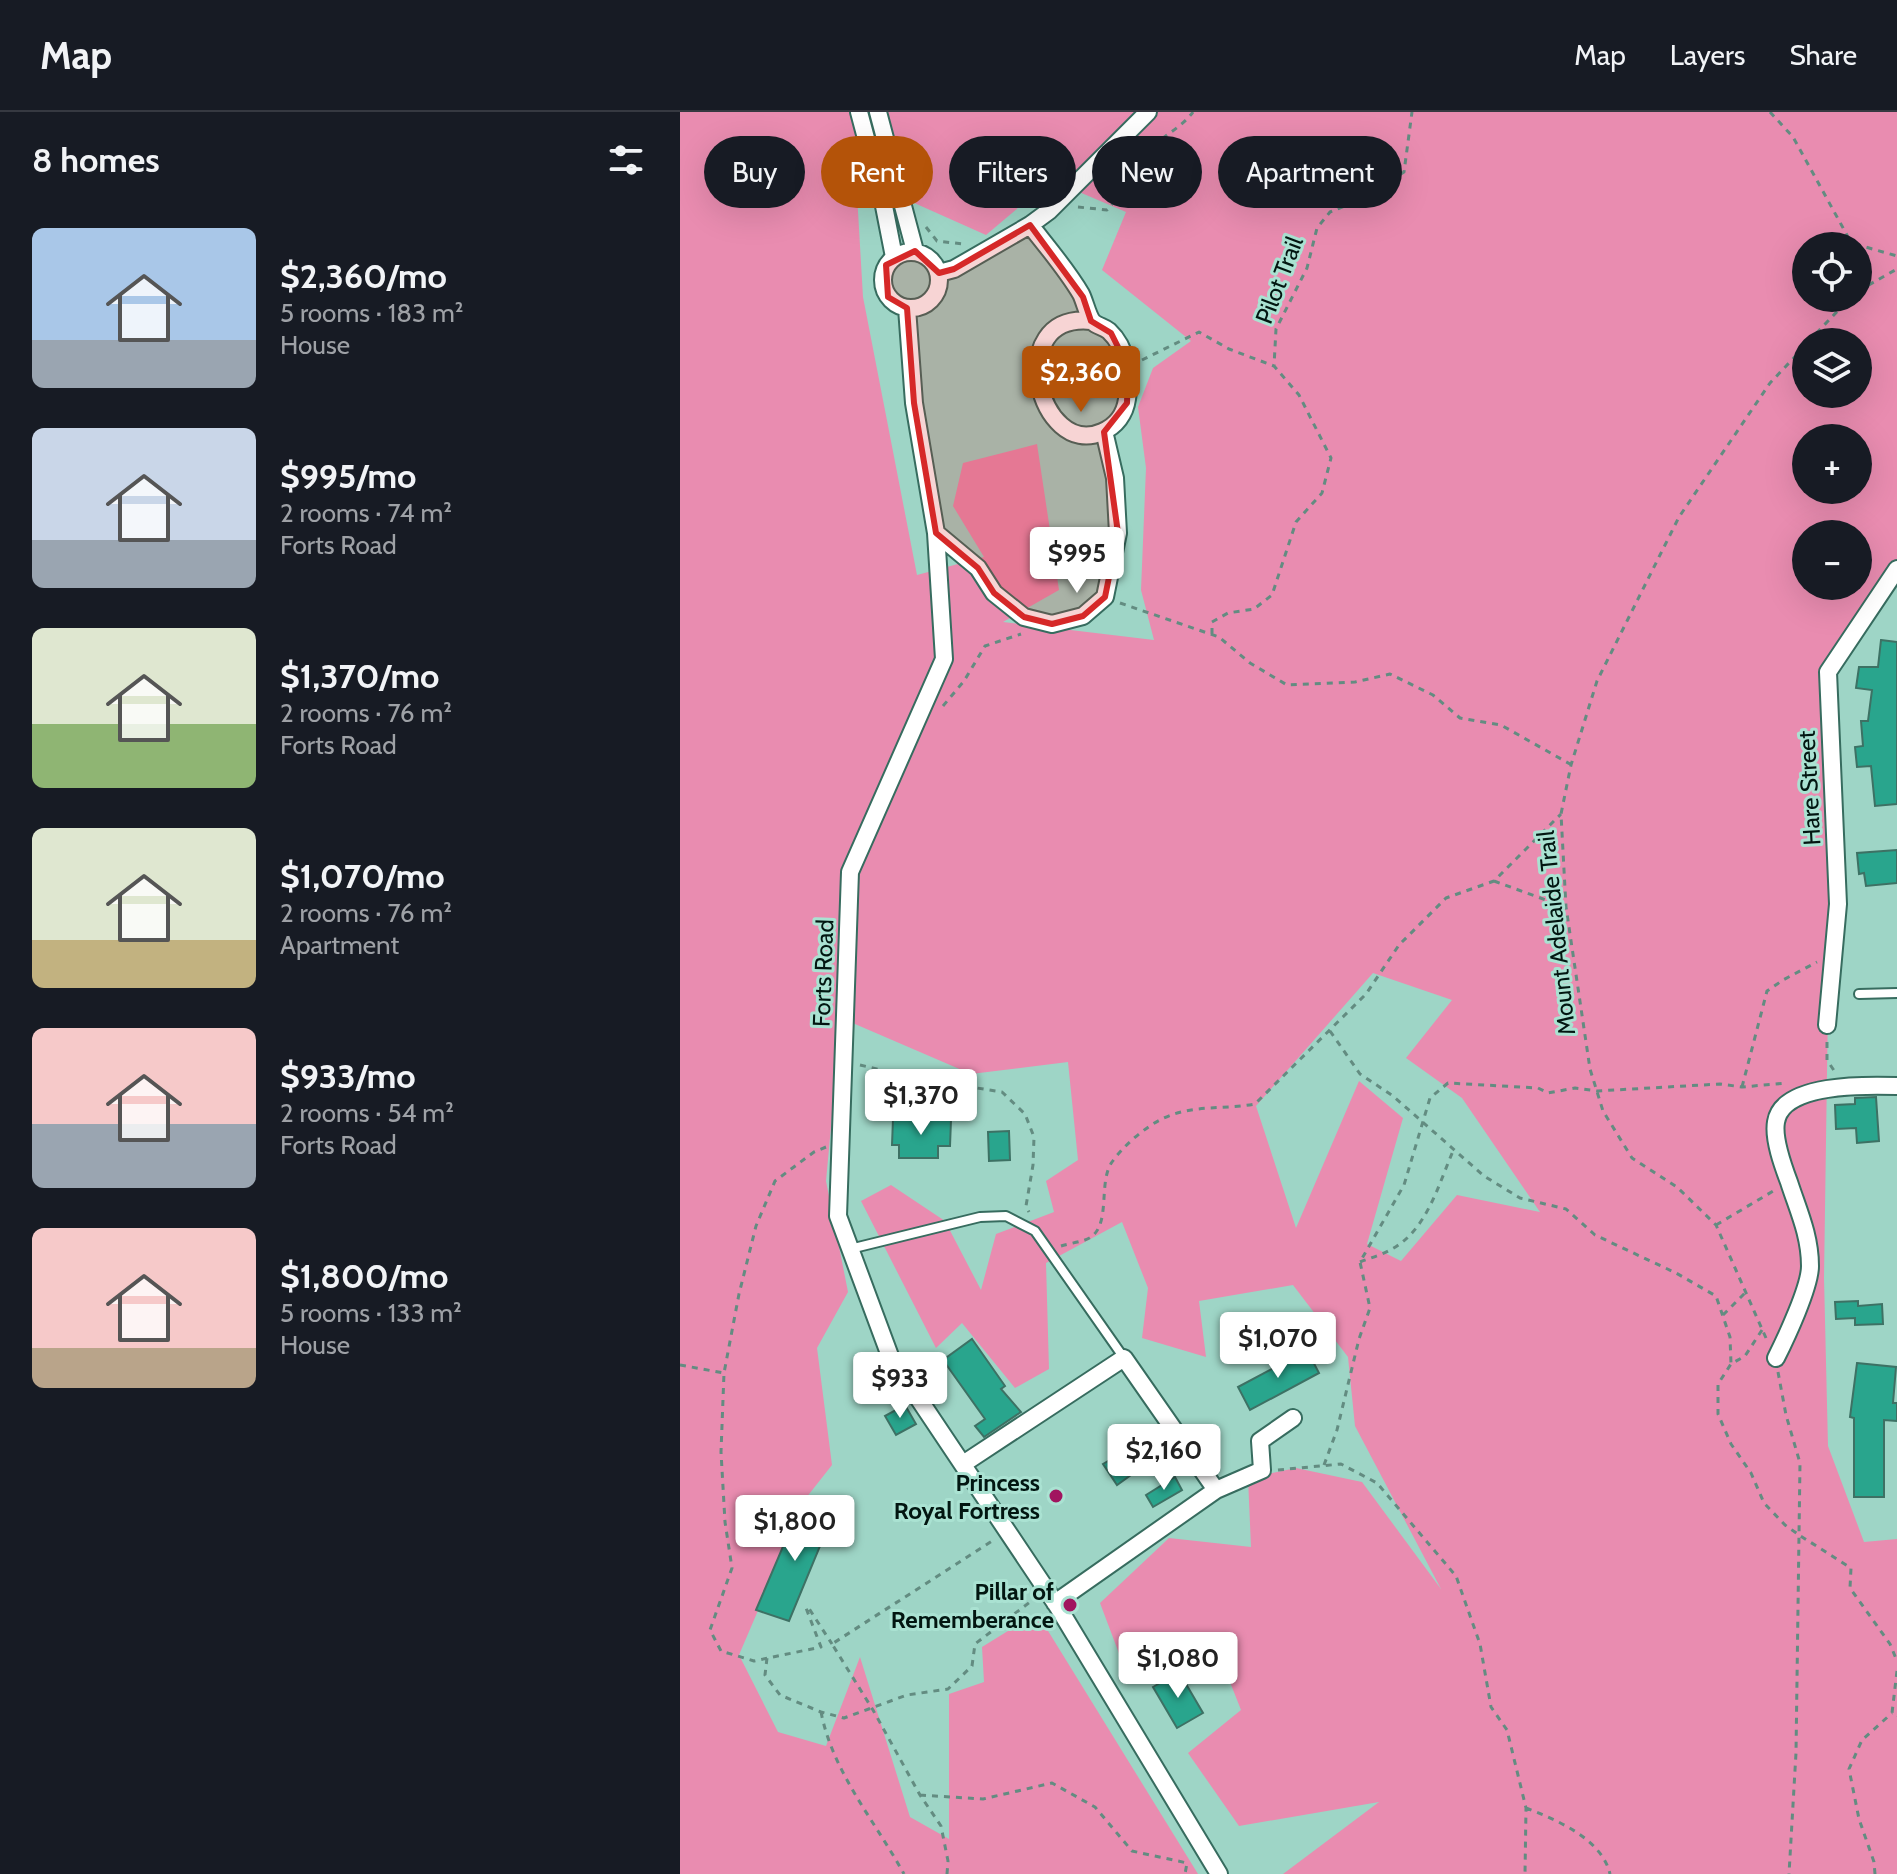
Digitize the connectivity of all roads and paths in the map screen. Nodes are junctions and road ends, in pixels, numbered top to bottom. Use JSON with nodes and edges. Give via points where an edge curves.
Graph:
{"nodes":[{"id":1,"x":859,"y":112,"type":"edge"},
{"id":2,"x":878,"y":112,"type":"edge"},
{"id":3,"x":1148,"y":112,"type":"edge"},
{"id":4,"x":1193,"y":112,"type":"edge"},
{"id":5,"x":1412,"y":112,"type":"edge"},
{"id":6,"x":1770,"y":112,"type":"edge"},
{"id":7,"x":1076,"y":185,"type":"edge"},
{"id":8,"x":1076,"y":206,"type":"edge"},
{"id":9,"x":1052,"y":208,"type":"edge"},
{"id":10,"x":921,"y":221,"type":"dead end"},
{"id":11,"x":1030,"y":225,"type":"junction"},
{"id":12,"x":1846,"y":232,"type":"edge"},
{"id":13,"x":963,"y":244,"type":"dead end"},
{"id":14,"x":1872,"y":250,"type":"edge"},
{"id":15,"x":915,"y":251,"type":"junction"},
{"id":16,"x":1897,"y":256,"type":"edge"},
{"id":17,"x":894,"y":257,"type":"junction"},
{"id":18,"x":1897,"y":269,"type":"edge"},
{"id":19,"x":939,"y":273,"type":"junction"},
{"id":20,"x":1872,"y":283,"type":"edge"},
{"id":21,"x":907,"y":308,"type":"junction"},
{"id":22,"x":1837,"y":312,"type":"edge"},
{"id":23,"x":1091,"y":321,"type":"junction"},
{"id":24,"x":1821,"y":328,"type":"edge"},
{"id":25,"x":1792,"y":359,"type":"edge"},
{"id":26,"x":1274,"y":366,"type":"junction"},
{"id":27,"x":1128,"y":367,"type":"junction"},
{"id":28,"x":1104,"y":431,"type":"junction"},
{"id":29,"x":936,"y":533,"type":"junction"},
{"id":30,"x":1897,"y":569,"type":"edge"},
{"id":31,"x":1105,"y":597,"type":"junction"},
{"id":32,"x":1025,"y":632,"type":"dead end"},
{"id":33,"x":1212,"y":634,"type":"junction"},
{"id":34,"x":941,"y":709,"type":"dead end"},
{"id":35,"x":1571,"y":765,"type":"junction"},
{"id":36,"x":1561,"y":814,"type":"junction"},
{"id":37,"x":1494,"y":881,"type":"junction"},
{"id":38,"x":1566,"y":907,"type":"junction"},
{"id":39,"x":1834,"y":948,"type":"junction"},
{"id":40,"x":1897,"y":993,"type":"edge"},
{"id":41,"x":1859,"y":994,"type":"dead end"},
{"id":42,"x":1827,"y":1025,"type":"joint"},
{"id":43,"x":1329,"y":1030,"type":"junction"},
{"id":44,"x":843,"y":1061,"type":"junction"},
{"id":45,"x":1897,"y":1086,"type":"edge"},
{"id":46,"x":1742,"y":1087,"type":"junction"},
{"id":47,"x":1847,"y":1087,"type":"junction"},
{"id":48,"x":1597,"y":1091,"type":"junction"},
{"id":49,"x":1800,"y":1095,"type":"junction"},
{"id":50,"x":1423,"y":1122,"type":"junction"},
{"id":51,"x":840,"y":1140,"type":"junction"},
{"id":52,"x":1453,"y":1151,"type":"junction"},
{"id":53,"x":1789,"y":1182,"type":"junction"},
{"id":54,"x":1716,"y":1225,"type":"junction"},
{"id":55,"x":1035,"y":1231,"type":"junction"},
{"id":56,"x":850,"y":1249,"type":"junction"},
{"id":57,"x":1048,"y":1250,"type":"junction"},
{"id":58,"x":1360,"y":1262,"type":"junction"},
{"id":59,"x":1746,"y":1292,"type":"junction"},
{"id":60,"x":1723,"y":1316,"type":"junction"},
{"id":61,"x":1762,"y":1330,"type":"junction"},
{"id":62,"x":1124,"y":1358,"type":"junction"},
{"id":63,"x":1776,"y":1358,"type":"junction"},
{"id":64,"x":1731,"y":1364,"type":"junction"},
{"id":65,"x":680,"y":1365,"type":"edge"},
{"id":66,"x":724,"y":1373,"type":"junction"},
{"id":67,"x":1293,"y":1418,"type":"dead end"},
{"id":68,"x":963,"y":1464,"type":"junction"},
{"id":69,"x":1324,"y":1465,"type":"junction"},
{"id":70,"x":1262,"y":1470,"type":"junction"},
{"id":71,"x":1216,"y":1490,"type":"junction"},
{"id":72,"x":1007,"y":1531,"type":"junction"},
{"id":73,"x":1799,"y":1535,"type":"junction"},
{"id":74,"x":1050,"y":1596,"type":"junction"},
{"id":75,"x":832,"y":1644,"type":"junction"},
{"id":76,"x":767,"y":1658,"type":"junction"},
{"id":77,"x":1897,"y":1661,"type":"edge"},
{"id":78,"x":1897,"y":1671,"type":"edge"},
{"id":79,"x":873,"y":1710,"type":"junction"},
{"id":80,"x":821,"y":1712,"type":"junction"},
{"id":81,"x":1895,"y":1714,"type":"edge"},
{"id":82,"x":920,"y":1795,"type":"junction"},
{"id":83,"x":1526,"y":1808,"type":"junction"},
{"id":84,"x":904,"y":1874,"type":"edge"},
{"id":85,"x":947,"y":1874,"type":"edge"},
{"id":86,"x":1185,"y":1874,"type":"edge"},
{"id":87,"x":1219,"y":1874,"type":"edge"},
{"id":88,"x":1525,"y":1874,"type":"edge"},
{"id":89,"x":1610,"y":1874,"type":"edge"},
{"id":90,"x":1789,"y":1874,"type":"edge"},
{"id":91,"x":1875,"y":1874,"type":"edge"}],
"edges":[{"from":1,"to":17,"type":"street"},
{"from":2,"to":15,"type":"street"},
{"from":3,"to":7,"type":"street"},
{"from":4,"to":8,"type":"path","via":[[1150,149],[1107,210]]},
{"from":5,"to":26,"type":"path","name":"Pilot Trail","via":[[1404,172],[1330,212],[1317,228],[1307,268],[1276,329]]},
{"from":6,"to":12,"type":"path","via":[[1793,137]]},
{"from":9,"to":11,"type":"street"},
{"from":10,"to":13,"type":"path","via":[[937,241]]},
{"from":11,"to":19,"type":"street"},
{"from":11,"to":23,"type":"street","via":[[1071,278]]},
{"from":14,"to":16,"type":"path"},
{"from":15,"to":17,"type":"street"},
{"from":15,"to":19,"type":"street","via":[[926,255]]},
{"from":17,"to":21,"type":"street","via":[[886,265],[883,287],[888,297]]},
{"from":18,"to":20,"type":"path"},
{"from":19,"to":21,"type":"street","via":[[932,299]]},
{"from":21,"to":29,"type":"street","name":"Forts Road","via":[[914,403]]},
{"from":22,"to":24,"type":"path","name":"Mount Adelaide Trail"},
{"from":23,"to":27,"type":"street","via":[[1111,333]]},
{"from":23,"to":28,"type":"street","via":[[1067,322],[1049,334],[1040,354],[1039,381],[1049,410],[1062,426],[1079,434]]},
{"from":25,"to":35,"type":"path","name":"Mount Adelaide Trail","via":[[1770,383],[1679,517],[1597,681]]},
{"from":26,"to":27,"type":"path","via":[[1199,332]]},
{"from":26,"to":33,"type":"path","via":[[1299,395],[1331,458],[1322,493],[1296,522],[1272,595],[1254,609],[1212,622]]},
{"from":27,"to":28,"type":"street","via":[[1127,403],[1117,422]]},
{"from":28,"to":31,"type":"street","via":[[1115,478],[1118,533]]},
{"from":29,"to":31,"type":"street","via":[[1024,617],[1052,624],[1073,619]]},
{"from":29,"to":44,"type":"street","name":"Forts Road","via":[[944,659],[850,872]]},
{"from":30,"to":39,"type":"street","name":"Hare Street","via":[[1828,672],[1838,904]]},
{"from":31,"to":33,"type":"path"},
{"from":32,"to":34,"type":"path","via":[[985,646]]},
{"from":33,"to":35,"type":"path","via":[[1287,685],[1355,682],[1390,674],[1433,695],[1460,718],[1501,725]]},
{"from":35,"to":36,"type":"path","name":"Mount Adelaide Trail"},
{"from":36,"to":37,"type":"path"},
{"from":36,"to":38,"type":"path","name":"Mount Adelaide Trail"},
{"from":37,"to":38,"type":"path"},
{"from":37,"to":43,"type":"path","via":[[1446,898]]},
{"from":38,"to":48,"type":"path","name":"Mount Adelaide Trail"},
{"from":39,"to":42,"type":"street","name":"Hare Street"},
{"from":39,"to":46,"type":"path","via":[[1767,991]]},
{"from":40,"to":41,"type":"lane"},
{"from":42,"to":47,"type":"path","via":[[1827,1060]]},
{"from":43,"to":50,"type":"path","via":[[1360,1074]]},
{"from":43,"to":57,"type":"path","via":[[1255,1104],[1196,1107],[1162,1118],[1135,1138],[1111,1163],[1102,1223],[1091,1237]]},
{"from":44,"to":51,"type":"street","name":"Forts Road"},
{"from":44,"to":55,"type":"path","via":[[1002,1092],[1025,1114],[1034,1137],[1026,1206]]},
{"from":45,"to":47,"type":"street"},
{"from":46,"to":48,"type":"path"},
{"from":46,"to":49,"type":"path","via":[[1787,1083]]},
{"from":47,"to":49,"type":"street"},
{"from":48,"to":50,"type":"path","via":[[1548,1093],[1448,1083],[1430,1098]]},
{"from":48,"to":54,"type":"path","name":"Mount Adelaide Trail","via":[[1632,1158],[1677,1187]]},
{"from":49,"to":53,"type":"street","via":[[1781,1107],[1775,1124]]},
{"from":50,"to":52,"type":"path"},
{"from":50,"to":58,"type":"path","via":[[1404,1185]]},
{"from":51,"to":56,"type":"street","name":"Forts Road","via":[[838,1216]]},
{"from":51,"to":66,"type":"path","via":[[775,1181],[756,1226]]},
{"from":52,"to":58,"type":"path","via":[[1415,1232],[1391,1250]]},
{"from":52,"to":60,"type":"path","via":[[1520,1198],[1566,1209],[1595,1235],[1716,1296]]},
{"from":53,"to":54,"type":"path"},
{"from":53,"to":63,"type":"street","via":[[1804,1221],[1810,1268]]},
{"from":54,"to":59,"type":"path","name":"Mount Adelaide Trail"},
{"from":55,"to":56,"type":"lane","via":[[1006,1216],[980,1217]]},
{"from":55,"to":57,"type":"lane"},
{"from":56,"to":68,"type":"street","name":"Forts Road","via":[[890,1356]]},
{"from":57,"to":62,"type":"lane"},
{"from":58,"to":69,"type":"path","via":[[1370,1308]]},
{"from":59,"to":60,"type":"path"},
{"from":59,"to":61,"type":"path","name":"Mount Adelaide Trail"},
{"from":60,"to":64,"type":"path"},
{"from":61,"to":63,"type":"path","name":"Mount Adelaide Trail"},
{"from":61,"to":64,"type":"path","via":[[1745,1356]]},
{"from":62,"to":68,"type":"street"},
{"from":62,"to":71,"type":"street"},
{"from":63,"to":73,"type":"path","name":"Mount Adelaide Trail","via":[[1800,1463]]},
{"from":64,"to":73,"type":"path","via":[[1718,1384],[1718,1414],[1764,1503]]},
{"from":65,"to":66,"type":"path"},
{"from":66,"to":76,"type":"path","via":[[721,1452],[732,1568],[710,1630],[721,1651],[754,1661]]},
{"from":67,"to":70,"type":"street","via":[[1260,1441]]},
{"from":68,"to":72,"type":"street","name":"Forts Road"},
{"from":69,"to":70,"type":"path"},
{"from":69,"to":83,"type":"path","via":[[1341,1464],[1377,1483],[1456,1576],[1480,1644],[1491,1707],[1507,1730]]},
{"from":70,"to":71,"type":"street"},
{"from":71,"to":74,"type":"street"},
{"from":72,"to":74,"type":"street","name":"Forts Road"},
{"from":72,"to":75,"type":"path"},
{"from":73,"to":77,"type":"path","via":[[1851,1568],[1850,1588]]},
{"from":73,"to":90,"type":"path","name":"Mount Adelaide Trail"},
{"from":74,"to":79,"type":"path","via":[[975,1644],[972,1666],[948,1689],[907,1695]]},
{"from":74,"to":87,"type":"street","name":"Forts Road"},
{"from":75,"to":76,"type":"path","via":[[808,1607],[821,1647]]},
{"from":75,"to":79,"type":"path"},
{"from":76,"to":80,"type":"path","via":[[765,1675],[780,1695]]},
{"from":78,"to":81,"type":"path"},
{"from":79,"to":80,"type":"path","via":[[844,1718]]},
{"from":79,"to":82,"type":"path"},
{"from":80,"to":84,"type":"path","via":[[826,1738]]},
{"from":81,"to":91,"type":"path","via":[[1862,1740],[1849,1769]]},
{"from":82,"to":85,"type":"path","via":[[941,1826]]},
{"from":82,"to":86,"type":"path","via":[[983,1799],[1052,1783],[1095,1807],[1132,1851],[1187,1863]]},
{"from":83,"to":88,"type":"path"},
{"from":83,"to":89,"type":"path","via":[[1567,1825],[1607,1860]]}]}
